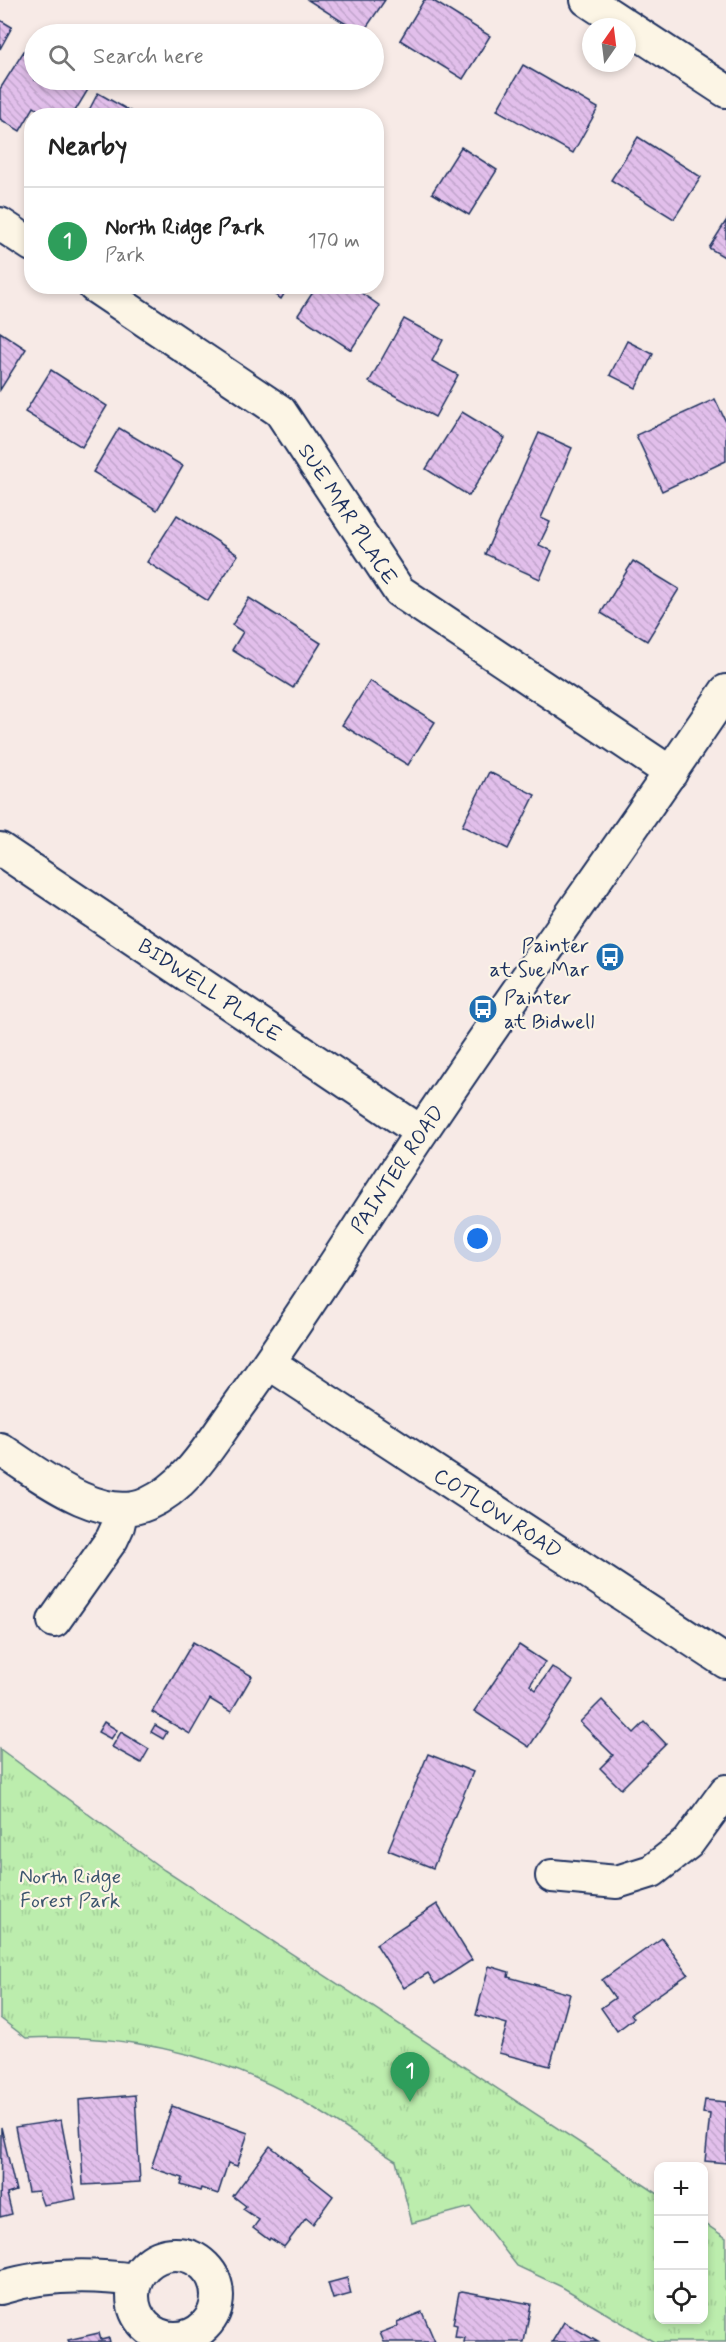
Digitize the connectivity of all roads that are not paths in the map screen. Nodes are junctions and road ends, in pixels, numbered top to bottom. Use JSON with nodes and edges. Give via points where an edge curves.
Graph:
{"nodes":[{"id":1,"x":587,"y":0,"type":"edge"},
{"id":2,"x":726,"y":91,"type":"edge"},
{"id":3,"x":0,"y":224,"type":"edge"},
{"id":4,"x":24,"y":240,"type":"edge"},
{"id":5,"x":106,"y":294,"type":"edge"},
{"id":6,"x":726,"y":691,"type":"edge"},
{"id":7,"x":671,"y":773,"type":"junction"},
{"id":8,"x":0,"y":849,"type":"edge"},
{"id":9,"x":421,"y":1132,"type":"junction"},
{"id":10,"x":269,"y":1363,"type":"junction"},
{"id":11,"x":0,"y":1449,"type":"edge"},
{"id":12,"x":122,"y":1509,"type":"junction"},
{"id":13,"x":54,"y":1621,"type":"dead end"},
{"id":14,"x":726,"y":1662,"type":"edge"},
{"id":15,"x":726,"y":1791,"type":"edge"},
{"id":16,"x":552,"y":1876,"type":"dead end"},
{"id":17,"x":135,"y":2280,"type":"dead end"},
{"id":18,"x":0,"y":2288,"type":"edge"}],
"edges":[{"from":1,"to":2,"type":"street"},
{"from":3,"to":4,"type":"street"},
{"from":5,"to":7,"type":"street","name":"SUE MAR PLACE","via":[[280,411],[399,591]]},
{"from":6,"to":7,"type":"street","name":"PAINTER ROAD"},
{"from":7,"to":9,"type":"street","name":"PAINTER ROAD"},
{"from":8,"to":9,"type":"street","name":"BIDWELL PLACE"},
{"from":9,"to":10,"type":"street","name":"PAINTER ROAD"},
{"from":10,"to":12,"type":"street","name":"PAINTER ROAD","via":[[188,1475],[145,1505]]},
{"from":10,"to":14,"type":"street","name":"COTLOW ROAD"},
{"from":11,"to":12,"type":"street","via":[[87,1502]]},
{"from":12,"to":13,"type":"street","via":[[112,1539]]},
{"from":15,"to":16,"type":"street","via":[[688,1843],[652,1871],[616,1882]]},
{"from":17,"to":18,"type":"street","via":[[98,2275],[60,2276]]}]}
